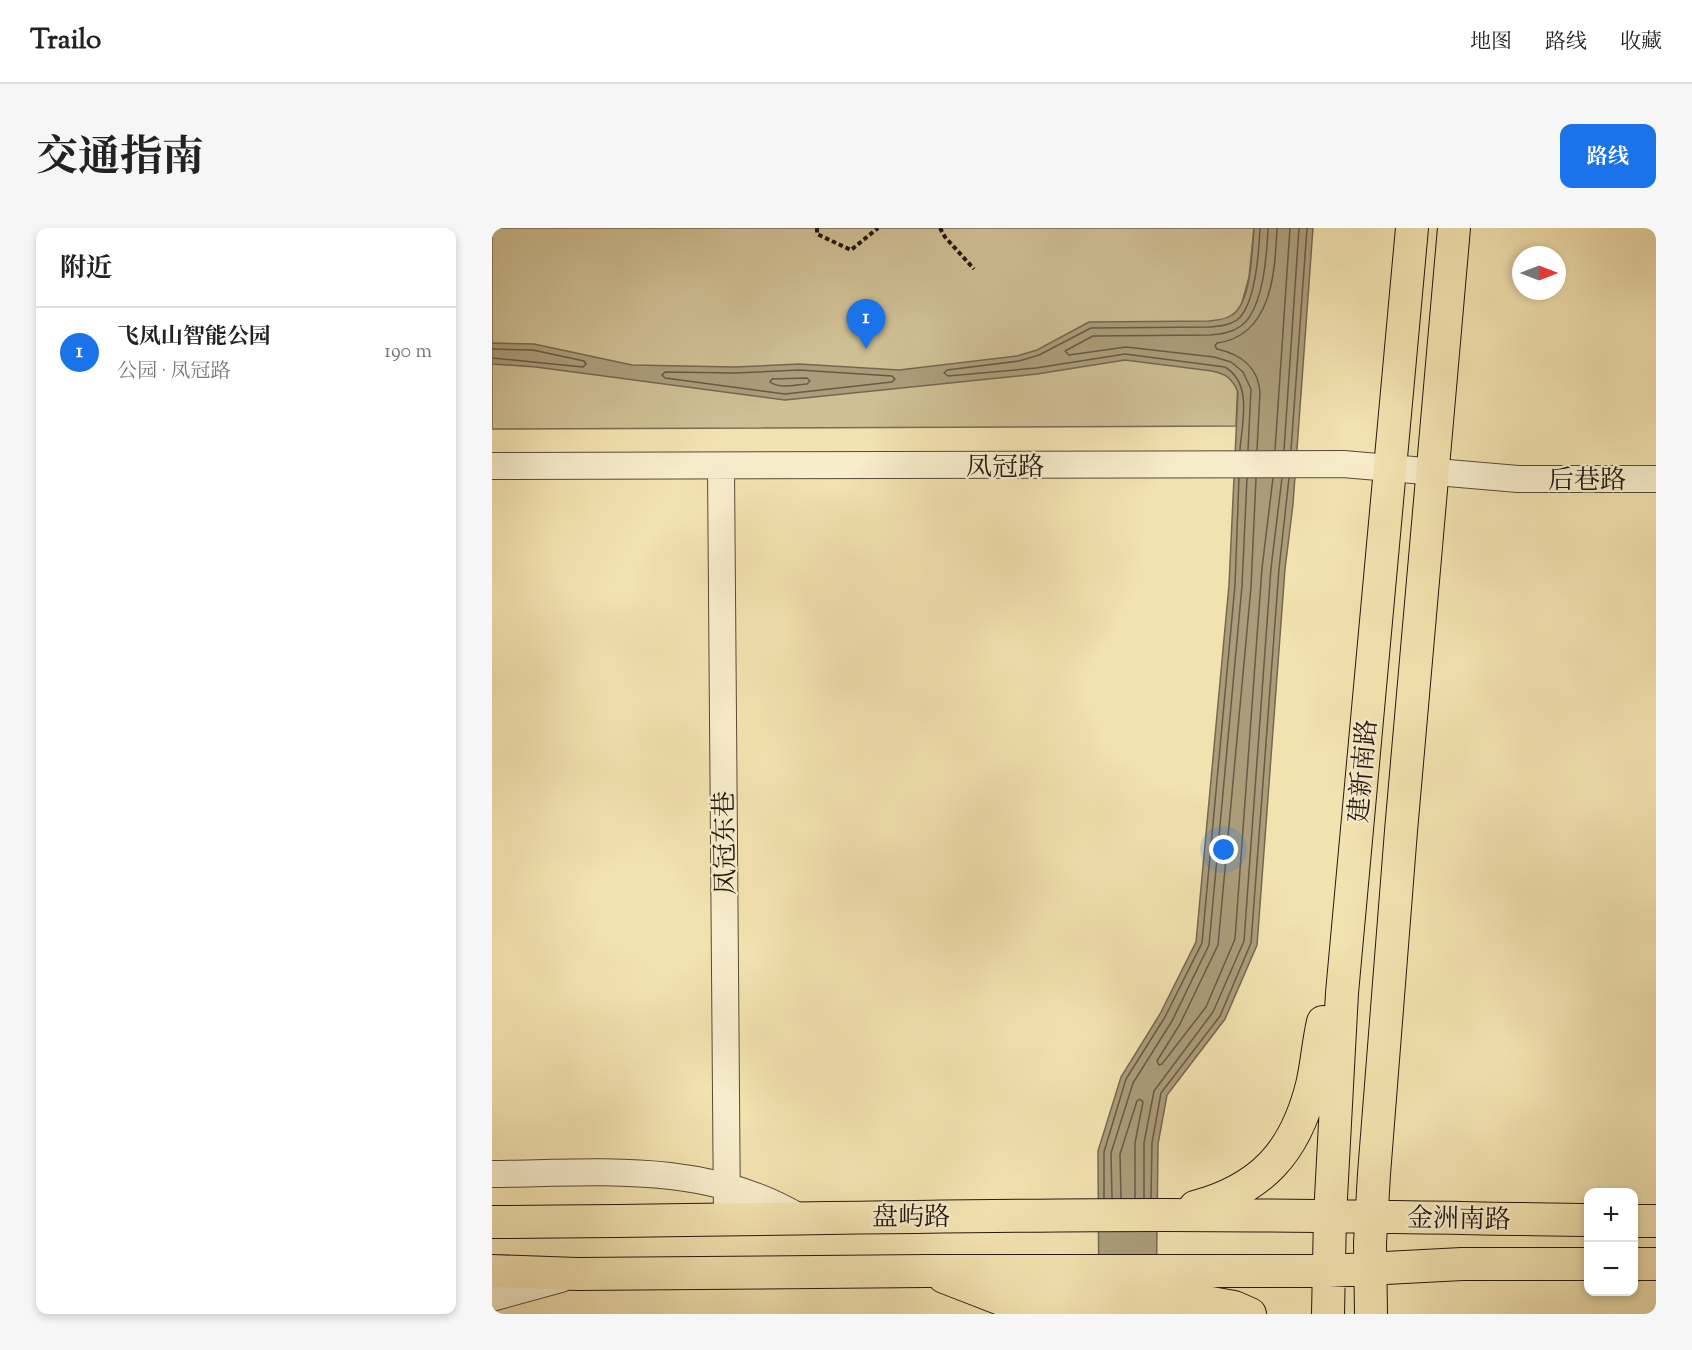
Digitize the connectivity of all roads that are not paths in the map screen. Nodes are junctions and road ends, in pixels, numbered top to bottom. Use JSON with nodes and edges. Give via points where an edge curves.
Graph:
{"nodes":[{"id":1,"x":1412,"y":228,"type":"edge"},
{"id":2,"x":1454,"y":228,"type":"edge"},
{"id":3,"x":492,"y":466,"type":"edge"},
{"id":4,"x":721,"y":467,"type":"junction"},
{"id":5,"x":1390,"y":468,"type":"junction"},
{"id":6,"x":1432,"y":471,"type":"junction"},
{"id":7,"x":1656,"y":478,"type":"edge"},
{"id":8,"x":1518,"y":479,"type":"joint"},
{"id":9,"x":1350,"y":901,"type":"junction"},
{"id":10,"x":492,"y":1174,"type":"edge"},
{"id":11,"x":728,"y":1186,"type":"junction"},
{"id":12,"x":1163,"y":1215,"type":"junction"},
{"id":13,"x":1330,"y":1216,"type":"junction"},
{"id":14,"x":1371,"y":1216,"type":"junction"},
{"id":15,"x":799,"y":1217,"type":"junction"},
{"id":16,"x":728,"y":1219,"type":"junction"},
{"id":17,"x":1584,"y":1220,"type":"edge"},
{"id":18,"x":1638,"y":1221,"type":"edge"},
{"id":19,"x":1656,"y":1221,"type":"edge"},
{"id":20,"x":492,"y":1222,"type":"edge"},
{"id":21,"x":1584,"y":1264,"type":"edge"},
{"id":22,"x":1638,"y":1264,"type":"edge"},
{"id":23,"x":1656,"y":1264,"type":"edge"},
{"id":24,"x":1371,"y":1268,"type":"junction"},
{"id":25,"x":492,"y":1271,"type":"edge"},
{"id":26,"x":926,"y":1271,"type":"junction"},
{"id":27,"x":1328,"y":1271,"type":"junction"},
{"id":28,"x":577,"y":1274,"type":"junction"},
{"id":29,"x":492,"y":1298,"type":"edge"},
{"id":30,"x":1250,"y":1314,"type":"edge"},
{"id":31,"x":1328,"y":1314,"type":"edge"},
{"id":32,"x":1371,"y":1314,"type":"edge"}],
"edges":[{"from":1,"to":5,"type":"main road","name":"建新南路"},
{"from":2,"to":6,"type":"main road","name":"建新南路"},
{"from":3,"to":4,"type":"street","name":"凤冠路"},
{"from":4,"to":5,"type":"street","name":"凤冠路"},
{"from":4,"to":11,"type":"street","name":"凤冠东巷"},
{"from":5,"to":6,"type":"street","name":"凤冠路"},
{"from":5,"to":9,"type":"main road","name":"建新南路"},
{"from":6,"to":8,"type":"street","name":"凤冠路"},
{"from":6,"to":14,"type":"main road","name":"建新南路"},
{"from":7,"to":8,"type":"street","name":"后巷路"},
{"from":9,"to":12,"type":"main road","via":[[1312,1085],[1289,1141],[1269,1170],[1253,1183],[1222,1199]]},
{"from":9,"to":13,"type":"main road","name":"建新南路"},
{"from":10,"to":11,"type":"street","via":[[650,1174]]},
{"from":11,"to":15,"type":"street","via":[[760,1196]]},
{"from":11,"to":16,"type":"street","name":"凤冠东巷"},
{"from":12,"to":13,"type":"main road","name":"盘屿路"},
{"from":12,"to":15,"type":"main road","name":"盘屿路"},
{"from":13,"to":14,"type":"main road","name":"金洲南路"},
{"from":13,"to":27,"type":"main road","name":"建新南路"},
{"from":14,"to":17,"type":"main road","name":"金洲南路"},
{"from":14,"to":24,"type":"main road","name":"建新南路"},
{"from":15,"to":16,"type":"main road","name":"盘屿路"},
{"from":16,"to":20,"type":"main road","name":"盘屿路"},
{"from":18,"to":19,"type":"main road"},
{"from":21,"to":24,"type":"main road","name":"金洲南路"},
{"from":22,"to":23,"type":"main road"},
{"from":24,"to":27,"type":"main road","name":"金洲南路"},
{"from":24,"to":32,"type":"main road","name":"建新南路"},
{"from":25,"to":28,"type":"main road"},
{"from":26,"to":27,"type":"main road"},
{"from":26,"to":28,"type":"main road"},
{"from":26,"to":30,"type":"main road","via":[[1001,1299],[1194,1300]]},
{"from":27,"to":31,"type":"main road","name":"建新南路"},
{"from":28,"to":29,"type":"street"}]}
